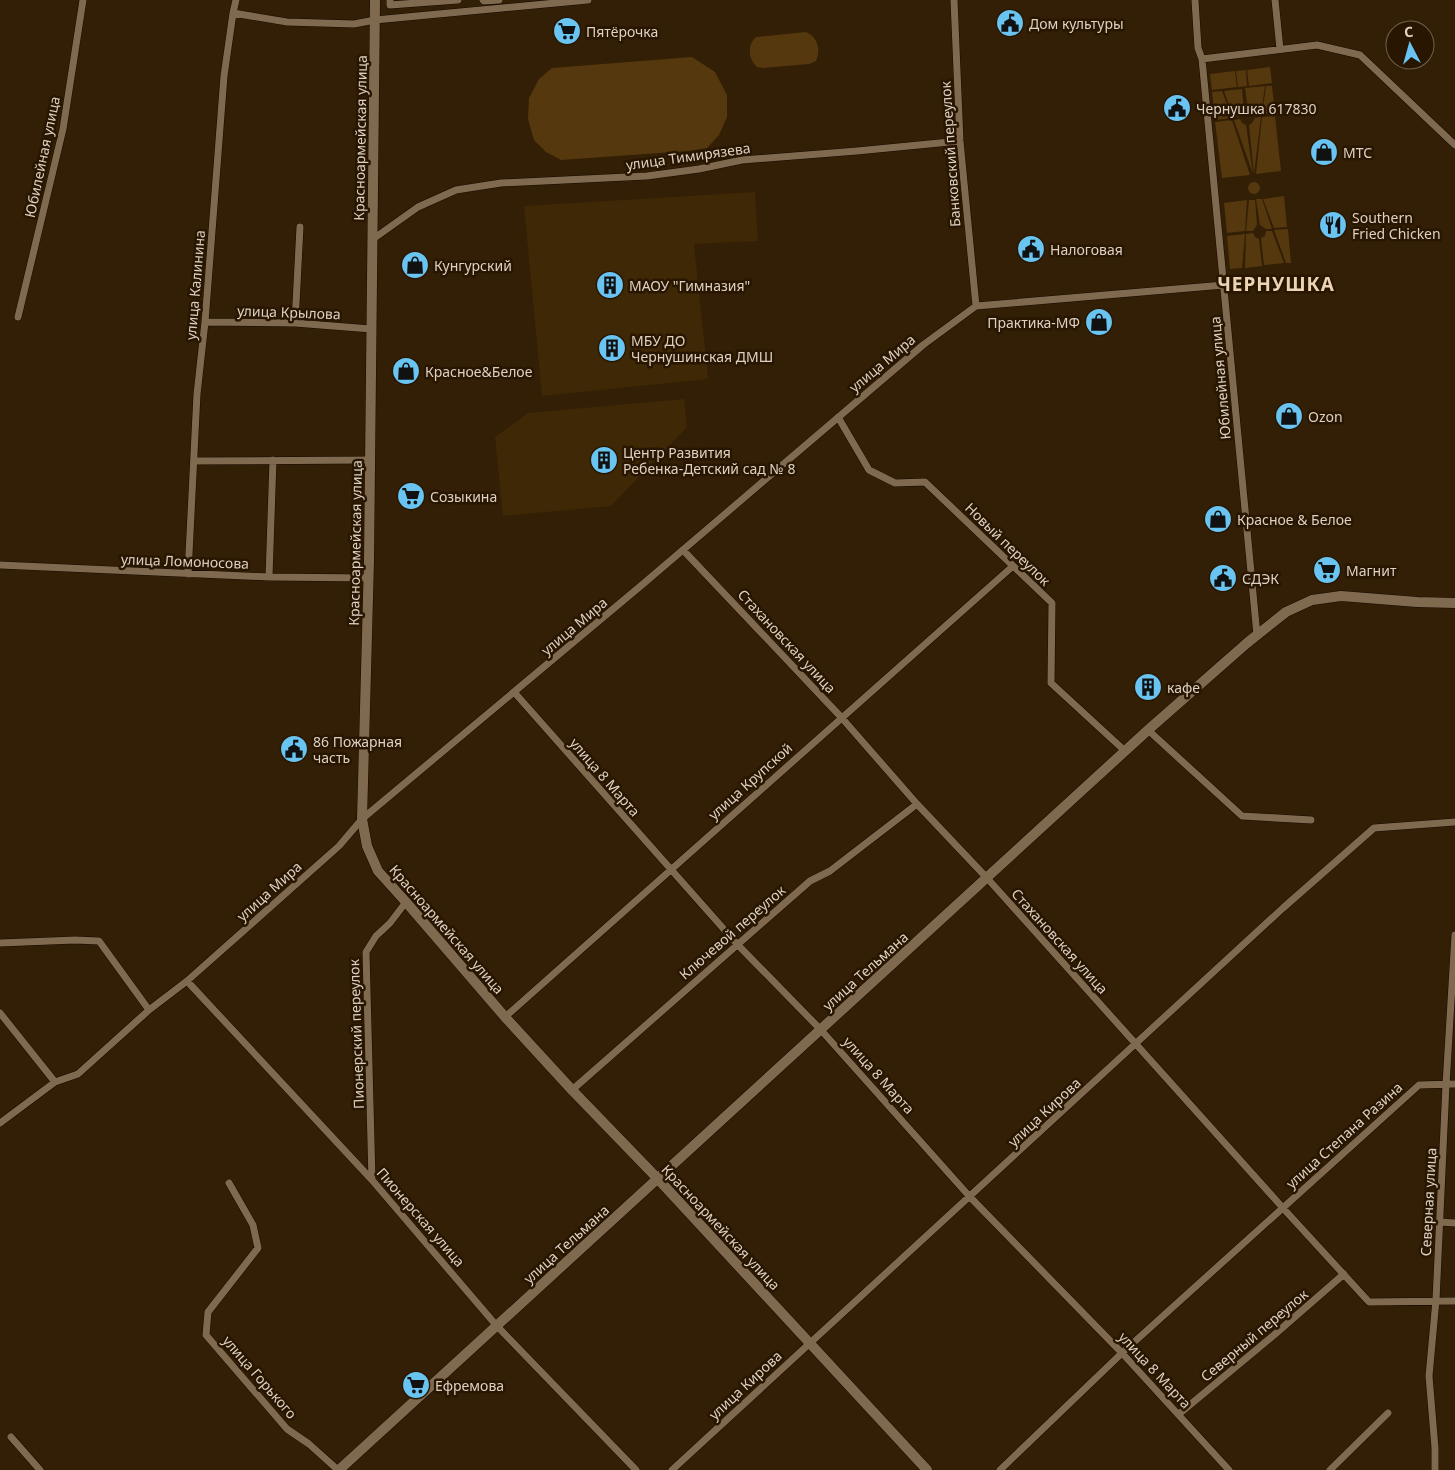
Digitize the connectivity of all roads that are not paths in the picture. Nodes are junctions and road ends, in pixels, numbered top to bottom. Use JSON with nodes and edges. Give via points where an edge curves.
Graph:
{"nodes":[{"id":1,"x":83,"y":0,"type":"edge"},
{"id":2,"x":236,"y":0,"type":"edge"},
{"id":3,"x":375,"y":0,"type":"edge"},
{"id":4,"x":390,"y":0,"type":"edge"},
{"id":5,"x":458,"y":0,"type":"edge"},
{"id":6,"x":483,"y":0,"type":"edge"},
{"id":7,"x":499,"y":0,"type":"edge"},
{"id":8,"x":588,"y":0,"type":"edge"},
{"id":9,"x":954,"y":0,"type":"edge"},
{"id":10,"x":1195,"y":0,"type":"edge"},
{"id":11,"x":1274,"y":0,"type":"edge"},
{"id":12,"x":233,"y":13,"type":"junction"},
{"id":13,"x":375,"y":20,"type":"junction"},
{"id":14,"x":1280,"y":49,"type":"junction"},
{"id":15,"x":1202,"y":59,"type":"junction"},
{"id":16,"x":960,"y":141,"type":"junction"},
{"id":17,"x":1455,"y":145,"type":"edge"},
{"id":18,"x":300,"y":227,"type":"dead end"},
{"id":19,"x":372,"y":239,"type":"junction"},
{"id":20,"x":1224,"y":285,"type":"junction"},
{"id":21,"x":976,"y":306,"type":"junction"},
{"id":22,"x":18,"y":317,"type":"dead end"},
{"id":23,"x":205,"y":322,"type":"junction"},
{"id":24,"x":295,"y":323,"type":"junction"},
{"id":25,"x":371,"y":329,"type":"junction"},
{"id":26,"x":838,"y":417,"type":"junction"},
{"id":27,"x":274,"y":460,"type":"junction"},
{"id":28,"x":370,"y":460,"type":"junction"},
{"id":29,"x":194,"y":461,"type":"junction"},
{"id":30,"x":683,"y":550,"type":"junction"},
{"id":31,"x":0,"y":565,"type":"edge"},
{"id":32,"x":1013,"y":566,"type":"junction"},
{"id":33,"x":188,"y":574,"type":"junction"},
{"id":34,"x":270,"y":577,"type":"junction"},
{"id":35,"x":368,"y":578,"type":"junction"},
{"id":36,"x":1455,"y":603,"type":"edge"},
{"id":37,"x":1257,"y":635,"type":"junction"},
{"id":38,"x":514,"y":692,"type":"junction"},
{"id":39,"x":841,"y":717,"type":"junction"},
{"id":40,"x":1148,"y":730,"type":"junction"},
{"id":41,"x":1125,"y":751,"type":"junction"},
{"id":42,"x":917,"y":804,"type":"junction"},
{"id":43,"x":362,"y":819,"type":"junction"},
{"id":44,"x":1311,"y":820,"type":"dead end"},
{"id":45,"x":1455,"y":822,"type":"edge"},
{"id":46,"x":670,"y":870,"type":"junction"},
{"id":47,"x":987,"y":878,"type":"junction"},
{"id":48,"x":406,"y":902,"type":"junction"},
{"id":49,"x":1455,"y":935,"type":"edge"},
{"id":50,"x":0,"y":943,"type":"edge"},
{"id":51,"x":737,"y":944,"type":"junction"},
{"id":52,"x":1454,"y":959,"type":"edge"},
{"id":53,"x":186,"y":981,"type":"junction"},
{"id":54,"x":149,"y":1010,"type":"junction"},
{"id":55,"x":0,"y":1013,"type":"edge"},
{"id":56,"x":505,"y":1017,"type":"junction"},
{"id":57,"x":821,"y":1030,"type":"junction"},
{"id":58,"x":1136,"y":1044,"type":"junction"},
{"id":59,"x":55,"y":1082,"type":"junction"},
{"id":60,"x":1455,"y":1084,"type":"edge"},
{"id":61,"x":1446,"y":1085,"type":"junction"},
{"id":62,"x":572,"y":1090,"type":"junction"},
{"id":63,"x":0,"y":1123,"type":"edge"},
{"id":64,"x":658,"y":1179,"type":"junction"},
{"id":65,"x":372,"y":1180,"type":"junction"},
{"id":66,"x":229,"y":1183,"type":"dead end"},
{"id":67,"x":970,"y":1197,"type":"junction"},
{"id":68,"x":1282,"y":1208,"type":"junction"},
{"id":69,"x":1440,"y":1222,"type":"junction"},
{"id":70,"x":1455,"y":1223,"type":"edge"},
{"id":71,"x":1344,"y":1274,"type":"junction"},
{"id":72,"x":1436,"y":1300,"type":"junction"},
{"id":73,"x":1455,"y":1301,"type":"edge"},
{"id":74,"x":496,"y":1325,"type":"junction"},
{"id":75,"x":810,"y":1342,"type":"junction"},
{"id":76,"x":1122,"y":1354,"type":"junction"},
{"id":77,"x":1388,"y":1413,"type":"dead end"},
{"id":78,"x":1179,"y":1414,"type":"junction"},
{"id":79,"x":11,"y":1438,"type":"dead end"},
{"id":80,"x":40,"y":1470,"type":"edge"},
{"id":81,"x":338,"y":1470,"type":"edge"},
{"id":82,"x":636,"y":1470,"type":"edge"},
{"id":83,"x":672,"y":1470,"type":"edge"},
{"id":84,"x":927,"y":1470,"type":"edge"},
{"id":85,"x":1000,"y":1470,"type":"edge"},
{"id":86,"x":1229,"y":1470,"type":"edge"},
{"id":87,"x":1330,"y":1470,"type":"edge"},
{"id":88,"x":1435,"y":1470,"type":"edge"}],
"edges":[{"from":1,"to":22,"type":"street","name":"Юбилейная улица","via":[[63,129]]},
{"from":2,"to":12,"type":"street","name":"улица Калинина"},
{"from":3,"to":13,"type":"street","name":"Красноармейская улица"},
{"from":4,"to":5,"type":"street","via":[[390,5]]},
{"from":6,"to":7,"type":"street"},
{"from":8,"to":13,"type":"street"},
{"from":9,"to":16,"type":"street","name":"Банковский переулок"},
{"from":10,"to":15,"type":"street","name":"Юбилейная улица","via":[[1198,48]]},
{"from":11,"to":14,"type":"street"},
{"from":12,"to":13,"type":"street","via":[[287,22],[354,24]]},
{"from":12,"to":23,"type":"street","name":"улица Калинина","via":[[224,76]]},
{"from":13,"to":19,"type":"street","name":"Красноармейская улица"},
{"from":14,"to":15,"type":"street"},
{"from":14,"to":17,"type":"street","via":[[1317,46],[1360,55]]},
{"from":15,"to":20,"type":"street","name":"Юбилейная улица"},
{"from":16,"to":19,"type":"street","name":"улица Тимирязева","via":[[742,160],[647,176],[501,183],[456,190],[418,207]]},
{"from":16,"to":21,"type":"street","name":"Банковский переулок"},
{"from":18,"to":24,"type":"street"},
{"from":19,"to":25,"type":"street","name":"Красноармейская улица"},
{"from":20,"to":21,"type":"street"},
{"from":20,"to":37,"type":"street","name":"Юбилейная улица"},
{"from":21,"to":26,"type":"street","name":"улица Мира","via":[[923,344]]},
{"from":23,"to":24,"type":"street","name":"улица Крылова"},
{"from":23,"to":29,"type":"street","name":"улица Калинина"},
{"from":24,"to":25,"type":"street","name":"улица Крылова"},
{"from":25,"to":28,"type":"street","name":"Красноармейская улица"},
{"from":26,"to":30,"type":"street","name":"улица Мира"},
{"from":26,"to":32,"type":"street","name":"Новый переулок","via":[[869,470],[895,483],[925,482]]},
{"from":27,"to":28,"type":"street"},
{"from":27,"to":29,"type":"street"},
{"from":27,"to":34,"type":"street"},
{"from":28,"to":35,"type":"street","name":"Красноармейская улица"},
{"from":29,"to":33,"type":"street","name":"улица Калинина"},
{"from":30,"to":38,"type":"street","name":"улица Мира"},
{"from":30,"to":39,"type":"street","name":"Стахановская улица"},
{"from":31,"to":33,"type":"street","name":"улица Ломоносова"},
{"from":32,"to":39,"type":"street","name":"улица Крупской"},
{"from":32,"to":41,"type":"street","name":"Новый переулок","via":[[1052,604],[1051,683]]},
{"from":33,"to":34,"type":"street","name":"улица Ломоносова"},
{"from":34,"to":35,"type":"street","name":"улица Ломоносова"},
{"from":35,"to":43,"type":"street","name":"Красноармейская улица"},
{"from":36,"to":37,"type":"street","name":"улица Тельмана","via":[[1341,596],[1312,600],[1286,612]]},
{"from":37,"to":40,"type":"street","name":"улица Тельмана"},
{"from":38,"to":43,"type":"street","name":"улица Мира"},
{"from":38,"to":46,"type":"street","name":"улица 8 Марта"},
{"from":39,"to":42,"type":"street","name":"Стахановская улица"},
{"from":39,"to":46,"type":"street","name":"улица Крупской"},
{"from":40,"to":41,"type":"street","name":"улица Тельмана"},
{"from":40,"to":44,"type":"street","via":[[1242,816]]},
{"from":41,"to":47,"type":"street","name":"улица Тельмана"},
{"from":42,"to":47,"type":"street","name":"Стахановская улица"},
{"from":42,"to":51,"type":"street","name":"Ключевой переулок","via":[[830,871],[810,880]]},
{"from":43,"to":48,"type":"street","name":"Красноармейская улица","via":[[367,846],[378,871]]},
{"from":43,"to":53,"type":"street","name":"улица Мира","via":[[339,846]]},
{"from":45,"to":58,"type":"street","name":"улица Кирова","via":[[1374,828]]},
{"from":46,"to":51,"type":"street","name":"улица 8 Марта"},
{"from":46,"to":56,"type":"street","name":"улица Крупской"},
{"from":47,"to":57,"type":"street","name":"улица Тельмана"},
{"from":47,"to":58,"type":"street","name":"Стахановская улица"},
{"from":48,"to":56,"type":"street","name":"Красноармейская улица"},
{"from":48,"to":65,"type":"street","name":"Пионерский переулок","via":[[366,952]]},
{"from":49,"to":52,"type":"street","name":"Северная улица"},
{"from":50,"to":54,"type":"street","via":[[99,941]]},
{"from":51,"to":57,"type":"street","name":"улица 8 Марта"},
{"from":51,"to":62,"type":"street","name":"Ключевой переулок"},
{"from":52,"to":61,"type":"street","name":"Северная улица"},
{"from":53,"to":54,"type":"street","name":"улица Мира"},
{"from":53,"to":65,"type":"street","name":"Пионерская улица"},
{"from":54,"to":59,"type":"street","name":"улица Мира","via":[[78,1074]]},
{"from":55,"to":59,"type":"street"},
{"from":56,"to":62,"type":"street","name":"Красноармейская улица"},
{"from":57,"to":64,"type":"street","name":"улица Тельмана"},
{"from":57,"to":67,"type":"street","name":"улица 8 Марта"},
{"from":58,"to":67,"type":"street","name":"улица Кирова"},
{"from":58,"to":68,"type":"street","name":"Стахановская улица"},
{"from":59,"to":63,"type":"street","name":"улица Мира"},
{"from":60,"to":61,"type":"street","name":"улица Степана Разина"},
{"from":61,"to":68,"type":"street","name":"улица Степана Разина","via":[[1419,1085]]},
{"from":61,"to":69,"type":"street","name":"Северная улица"},
{"from":62,"to":64,"type":"street","name":"Красноармейская улица"},
{"from":64,"to":74,"type":"street","name":"улица Тельмана"},
{"from":64,"to":75,"type":"street","name":"Красноармейская улица"},
{"from":65,"to":74,"type":"street","name":"Пионерская улица"},
{"from":66,"to":81,"type":"street","name":"улица Горького","via":[[253,1225],[258,1248],[208,1312],[206,1335],[287,1429]]},
{"from":67,"to":75,"type":"street","name":"улица Кирова"},
{"from":67,"to":76,"type":"street","name":"улица 8 Марта"},
{"from":68,"to":71,"type":"street","name":"Стахановская улица"},
{"from":68,"to":76,"type":"street","name":"улица Степана Разина"},
{"from":69,"to":70,"type":"street"},
{"from":69,"to":72,"type":"street","name":"Северная улица"},
{"from":71,"to":72,"type":"street","name":"Стахановская улица","via":[[1369,1302]]},
{"from":71,"to":78,"type":"street","name":"Северный переулок"},
{"from":72,"to":73,"type":"street","name":"Стахановская улица"},
{"from":72,"to":88,"type":"street","name":"Северная улица","via":[[1429,1376]]},
{"from":74,"to":81,"type":"street","name":"улица Тельмана"},
{"from":74,"to":82,"type":"street","name":"Пионерская улица"},
{"from":75,"to":83,"type":"street","name":"улица Кирова"},
{"from":75,"to":84,"type":"street","name":"Красноармейская улица"},
{"from":76,"to":78,"type":"street","name":"улица 8 Марта"},
{"from":76,"to":85,"type":"street","name":"улица Степана Разина"},
{"from":77,"to":87,"type":"street"},
{"from":78,"to":86,"type":"street","name":"улица 8 Марта"},
{"from":79,"to":80,"type":"street"}]}
